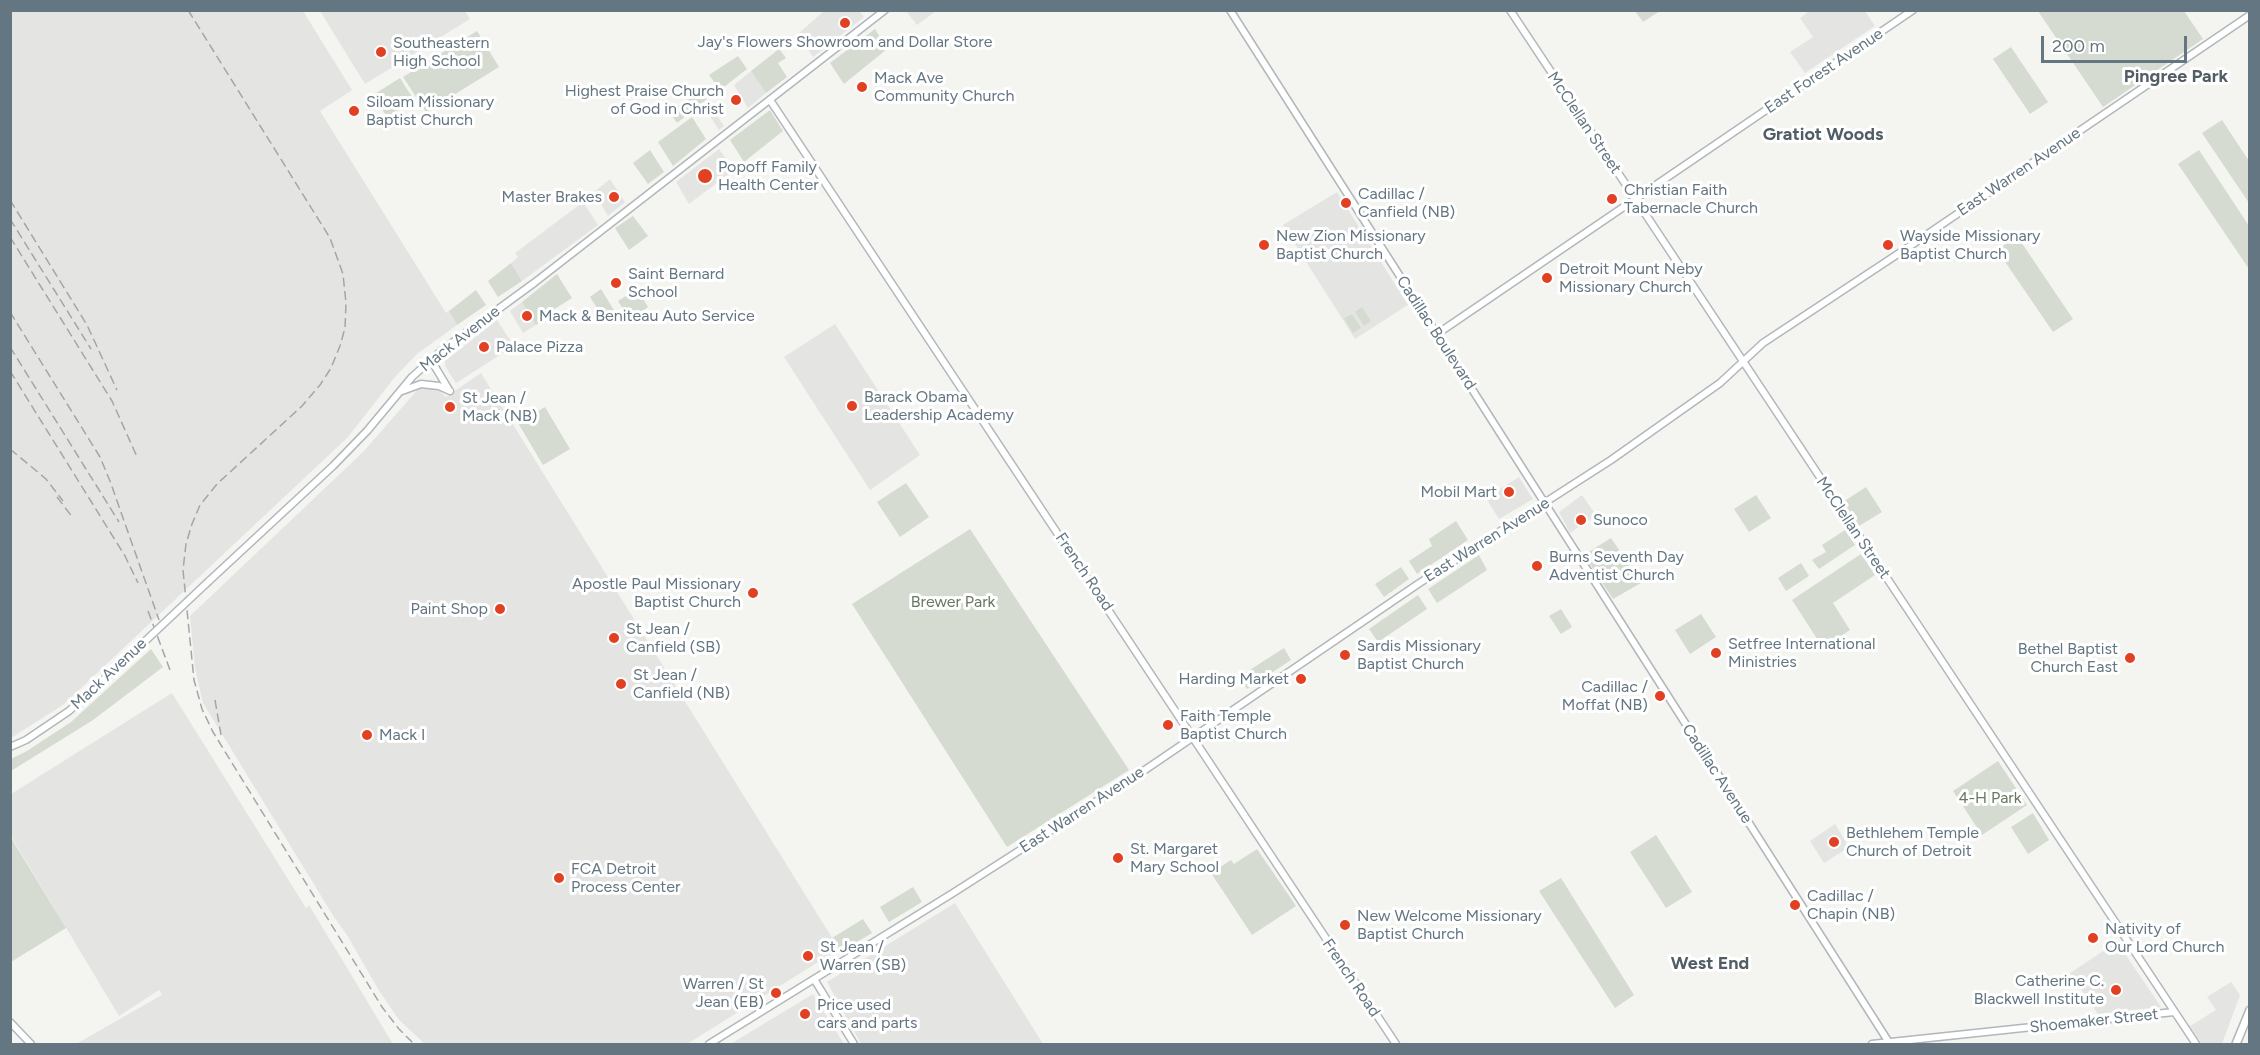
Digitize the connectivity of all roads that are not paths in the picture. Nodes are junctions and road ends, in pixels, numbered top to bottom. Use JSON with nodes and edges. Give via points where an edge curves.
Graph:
{"nodes":[{"id":1,"x":885,"y":10,"type":"edge"},
{"id":2,"x":1230,"y":10,"type":"edge"},
{"id":3,"x":1510,"y":10,"type":"edge"},
{"id":4,"x":1913,"y":10,"type":"edge"},
{"id":5,"x":2250,"y":15,"type":"edge"},
{"id":6,"x":770,"y":100,"type":"junction"},
{"id":7,"x":1635,"y":200,"type":"junction"},
{"id":8,"x":1437,"y":334,"type":"junction"},
{"id":9,"x":431,"y":360,"type":"junction"},
{"id":10,"x":1743,"y":362,"type":"junction"},
{"id":11,"x":399,"y":392,"type":"junction"},
{"id":12,"x":1545,"y":504,"type":"junction"},
{"id":13,"x":1193,"y":737,"type":"junction"},
{"id":14,"x":10,"y":747,"type":"edge"},
{"id":15,"x":814,"y":979,"type":"junction"},
{"id":16,"x":2250,"y":1010,"type":"edge"},
{"id":17,"x":2174,"y":1012,"type":"junction"},
{"id":18,"x":10,"y":1022,"type":"edge"},
{"id":19,"x":31,"y":1044,"type":"edge"},
{"id":20,"x":709,"y":1044,"type":"edge"},
{"id":21,"x":854,"y":1044,"type":"edge"},
{"id":22,"x":1396,"y":1044,"type":"edge"},
{"id":23,"x":1872,"y":1044,"type":"edge"},
{"id":24,"x":1889,"y":1044,"type":"edge"},
{"id":25,"x":2196,"y":1044,"type":"edge"},
{"id":26,"x":2236,"y":1044,"type":"edge"}],
"edges":[{"from":1,"to":6,"type":"main road","name":"Mack Avenue"},
{"from":2,"to":8,"type":"main road","name":"Cadillac Boulevard"},
{"from":3,"to":7,"type":"main road","name":"McClellan Street"},
{"from":4,"to":7,"type":"main road","name":"East Forest Avenue"},
{"from":5,"to":10,"type":"main road","name":"East Warren Avenue","via":[[1763,343]]},
{"from":6,"to":9,"type":"main road","name":"Mack Avenue"},
{"from":6,"to":13,"type":"main road","name":"French Road"},
{"from":7,"to":8,"type":"main road","name":"East Forest Avenue"},
{"from":7,"to":10,"type":"main road","name":"McClellan Street"},
{"from":8,"to":12,"type":"main road","name":"Cadillac Boulevard"},
{"from":9,"to":11,"type":"main road","name":"Mack Avenue"},
{"from":9,"to":11,"type":"main road","via":[[450,391],[421,384]]},
{"from":10,"to":12,"type":"main road","name":"East Warren Avenue","via":[[1670,419]]},
{"from":10,"to":17,"type":"main road","name":"McClellan Street"},
{"from":11,"to":14,"type":"main road","name":"Mack Avenue","bridge":true,"via":[[333,466],[125,660],[69,711]]},
{"from":12,"to":13,"type":"main road","name":"East Warren Avenue","via":[[1418,584]]},
{"from":12,"to":24,"type":"main road","name":"Cadillac Avenue"},
{"from":13,"to":15,"type":"main road","name":"East Warren Avenue"},
{"from":13,"to":22,"type":"main road","name":"French Road"},
{"from":15,"to":20,"type":"main road","name":"East Warren Avenue"},
{"from":15,"to":21,"type":"main road"},
{"from":16,"to":26,"type":"main road"},
{"from":17,"to":24,"type":"main road","name":"Shoemaker Street"},
{"from":17,"to":25,"type":"main road","name":"McClellan Street"},
{"from":18,"to":19,"type":"main road"},
{"from":23,"to":24,"type":"main road","name":"Shoemaker Street"}]}
